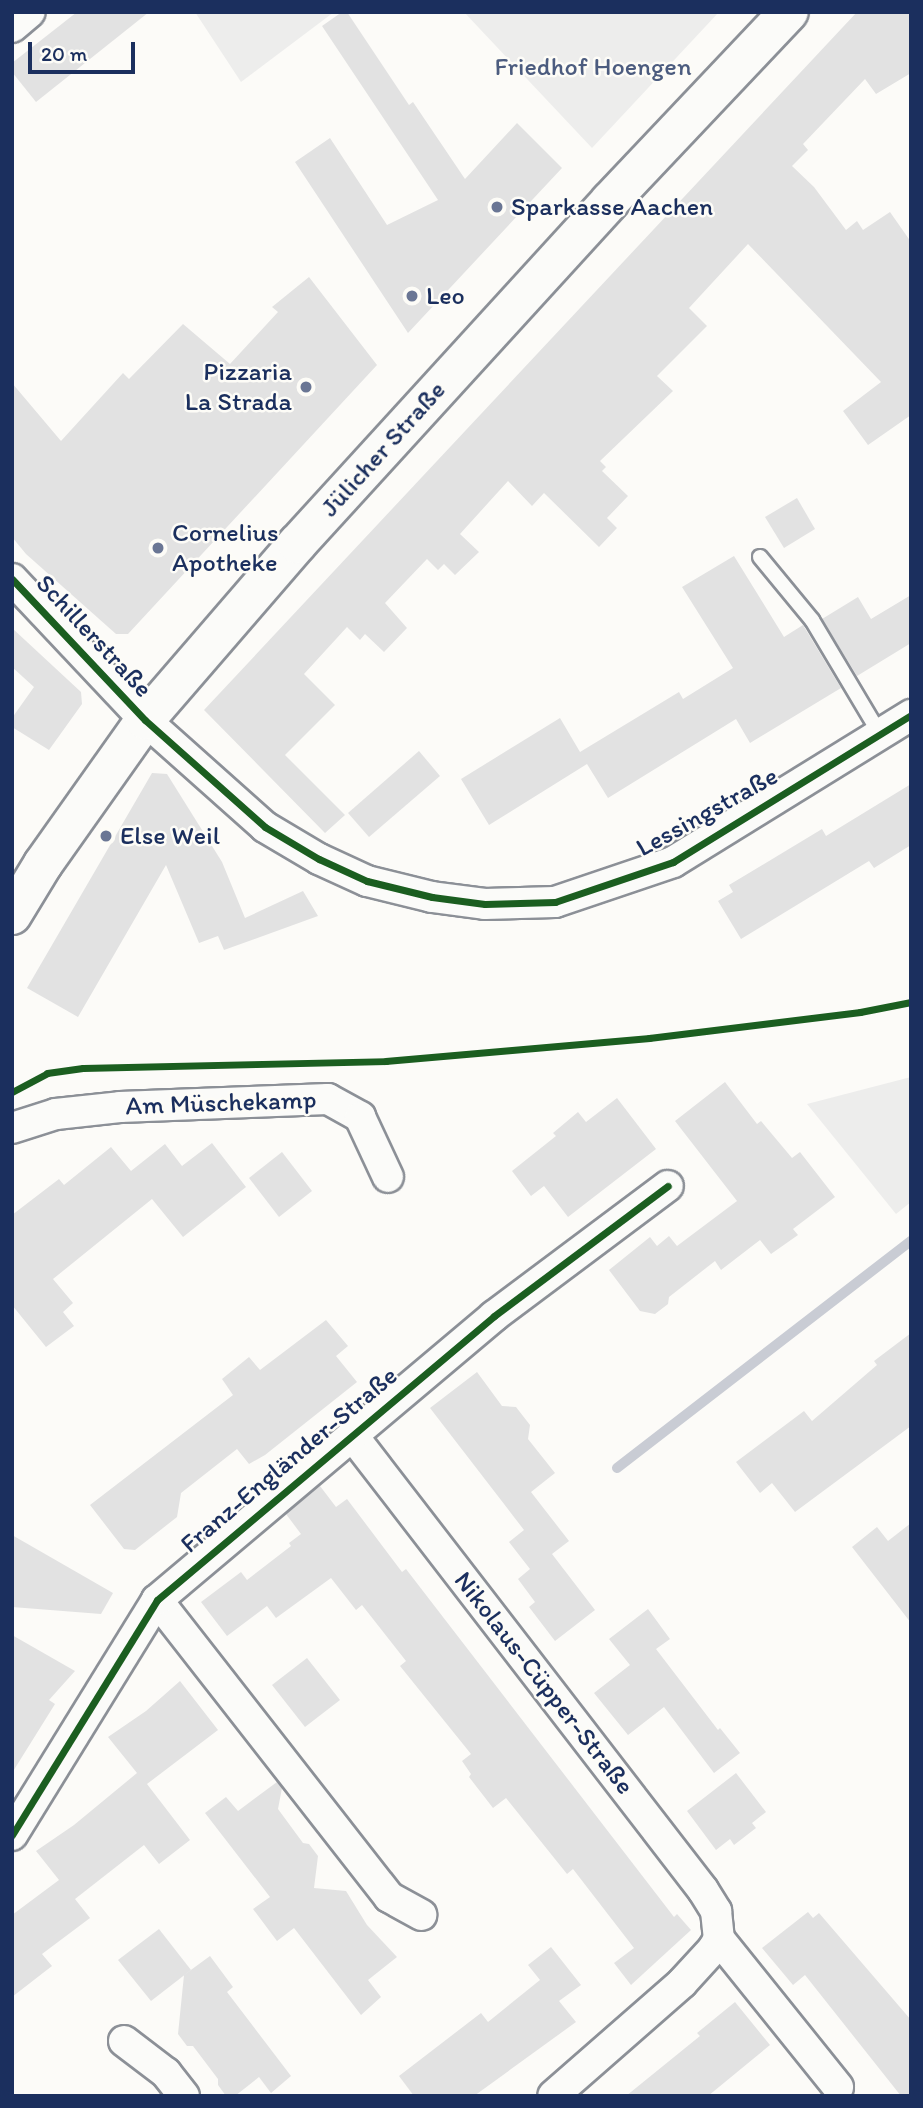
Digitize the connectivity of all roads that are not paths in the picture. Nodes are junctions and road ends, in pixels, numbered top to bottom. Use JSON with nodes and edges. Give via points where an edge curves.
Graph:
{"nodes":[{"id":1,"x":30,"y":12,"type":"edge"},
{"id":2,"x":789,"y":12,"type":"edge"},
{"id":3,"x":12,"y":27,"type":"edge"},
{"id":4,"x":760,"y":557,"type":"dead end"},
{"id":5,"x":12,"y":579,"type":"edge"},
{"id":6,"x":911,"y":715,"type":"edge"},
{"id":7,"x":145,"y":720,"type":"junction"},
{"id":8,"x":880,"y":734,"type":"junction"},
{"id":9,"x":12,"y":915,"type":"edge"},
{"id":10,"x":12,"y":1128,"type":"edge"},
{"id":11,"x":388,"y":1177,"type":"dead end"},
{"id":12,"x":668,"y":1186,"type":"dead end"},
{"id":13,"x":352,"y":1435,"type":"junction"},
{"id":14,"x":157,"y":1600,"type":"junction"},
{"id":15,"x":12,"y":1835,"type":"edge"},
{"id":16,"x":421,"y":1915,"type":"dead end"},
{"id":17,"x":719,"y":1939,"type":"junction"},
{"id":18,"x":124,"y":2041,"type":"dead end"},
{"id":19,"x":838,"y":2087,"type":"dead end"},
{"id":20,"x":184,"y":2096,"type":"edge"},
{"id":21,"x":553,"y":2096,"type":"edge"}],
"edges":[{"from":1,"to":3,"type":"street"},
{"from":2,"to":7,"type":"main road","name":"Jülicher Straße","via":[[297,544]]},
{"from":4,"to":8,"type":"lane","via":[[812,620]]},
{"from":5,"to":7,"type":"street","name":"Schillerstraße"},
{"from":6,"to":8,"type":"street","name":"Lessingstraße"},
{"from":7,"to":8,"type":"street","name":"Lessingstraße","via":[[265,827],[319,859],[367,881],[419,894],[520,905],[555,902],[673,862]]},
{"from":7,"to":9,"type":"main road","name":"Jülicher Straße"},
{"from":10,"to":11,"type":"street","name":"Am Müschekamp","via":[[57,1114],[120,1107],[328,1098],[360,1117]]},
{"from":12,"to":13,"type":"street","name":"Franz-Engländer-Straße","via":[[494,1316]]},
{"from":13,"to":14,"type":"street","name":"Franz-Engländer-Straße"},
{"from":13,"to":17,"type":"street","name":"Nikolaus-Cüpper-Straße","via":[[703,1890],[716,1911]]},
{"from":14,"to":15,"type":"street","name":"Franz-Engländer-Straße"},
{"from":14,"to":16,"type":"street","via":[[389,1897]]},
{"from":17,"to":19,"type":"street","name":"Nikolaus-Cüpper-Straße"},
{"from":17,"to":21,"type":"street","via":[[682,1983]]},
{"from":18,"to":20,"type":"street","via":[[166,2073]]}]}
